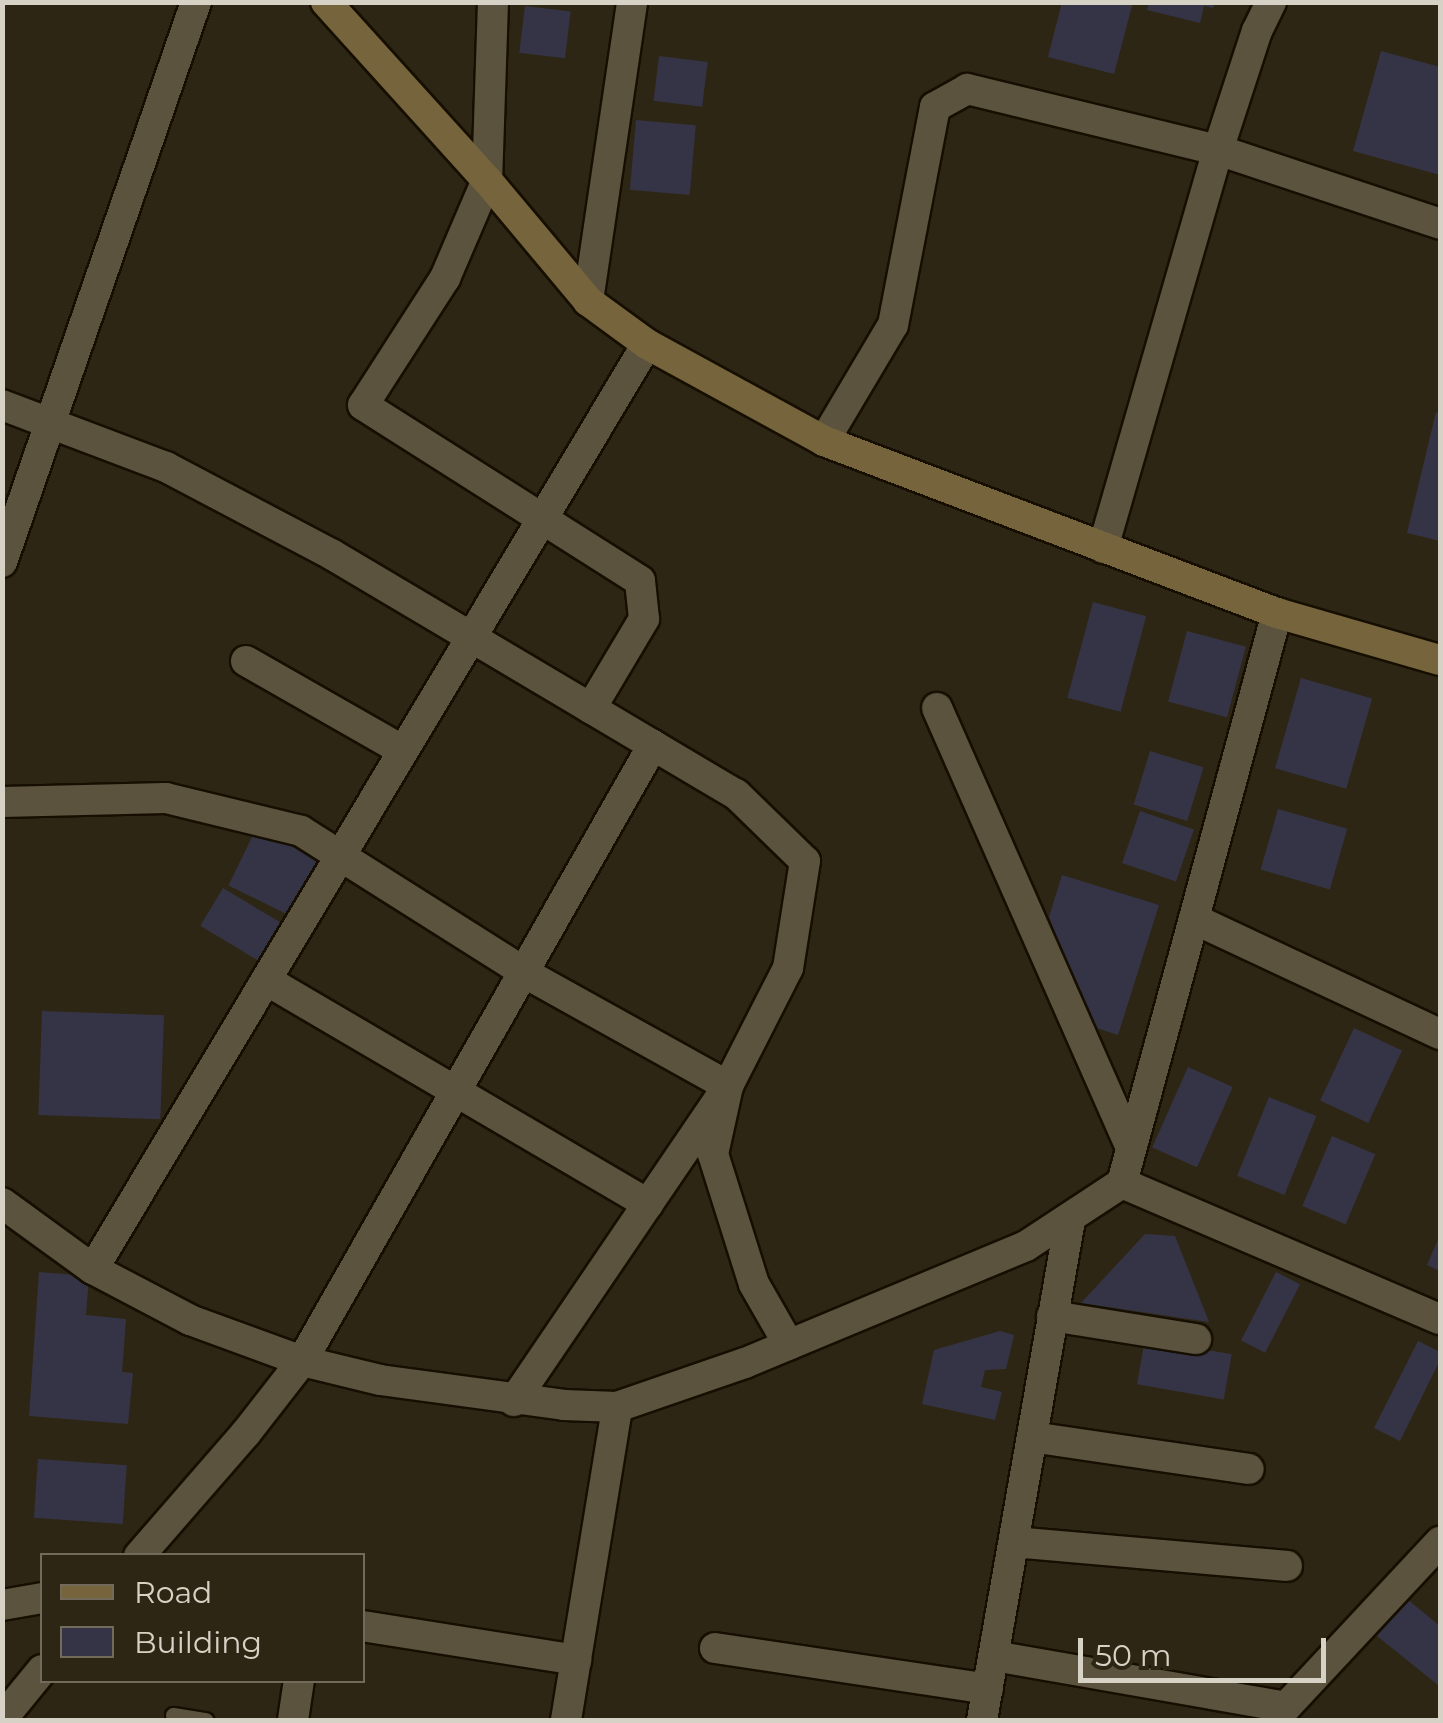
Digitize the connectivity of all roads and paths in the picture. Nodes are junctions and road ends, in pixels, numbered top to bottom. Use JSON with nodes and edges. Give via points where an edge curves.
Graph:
{"nodes":[{"id":1,"x":196,"y":2,"type":"edge"},
{"id":2,"x":326,"y":2,"type":"edge"},
{"id":3,"x":493,"y":2,"type":"edge"},
{"id":4,"x":632,"y":2,"type":"edge"},
{"id":5,"x":1271,"y":2,"type":"edge"},
{"id":6,"x":1218,"y":150,"type":"junction"},
{"id":7,"x":487,"y":180,"type":"junction"},
{"id":8,"x":1440,"y":224,"type":"edge"},
{"id":9,"x":588,"y":301,"type":"junction"},
{"id":10,"x":647,"y":344,"type":"junction"},
{"id":11,"x":2,"y":405,"type":"edge"},
{"id":12,"x":50,"y":420,"type":"junction"},
{"id":13,"x":824,"y":441,"type":"junction"},
{"id":14,"x":539,"y":519,"type":"junction"},
{"id":15,"x":1103,"y":548,"type":"junction"},
{"id":16,"x":2,"y":562,"type":"edge"},
{"id":17,"x":1278,"y":613,"type":"junction"},
{"id":18,"x":470,"y":636,"type":"junction"},
{"id":19,"x":1440,"y":660,"type":"edge"},
{"id":20,"x":246,"y":661,"type":"dead end"},
{"id":21,"x":591,"y":708,"type":"junction"},
{"id":22,"x":937,"y":708,"type":"dead end"},
{"id":23,"x":652,"y":744,"type":"junction"},
{"id":24,"x":402,"y":750,"type":"junction"},
{"id":25,"x":2,"y":802,"type":"edge"},
{"id":26,"x":340,"y":856,"type":"junction"},
{"id":27,"x":1194,"y":919,"type":"junction"},
{"id":28,"x":523,"y":972,"type":"junction"},
{"id":29,"x":266,"y":980,"type":"junction"},
{"id":30,"x":1440,"y":1034,"type":"edge"},
{"id":31,"x":728,"y":1086,"type":"junction"},
{"id":32,"x":456,"y":1091,"type":"junction"},
{"id":33,"x":1131,"y":1147,"type":"junction"},
{"id":34,"x":1122,"y":1183,"type":"junction"},
{"id":35,"x":2,"y":1204,"type":"edge"},
{"id":36,"x":648,"y":1204,"type":"junction"},
{"id":37,"x":1070,"y":1220,"type":"junction"},
{"id":38,"x":93,"y":1269,"type":"junction"},
{"id":39,"x":1052,"y":1316,"type":"junction"},
{"id":40,"x":1440,"y":1320,"type":"edge"},
{"id":41,"x":1196,"y":1339,"type":"dead end"},
{"id":42,"x":789,"y":1345,"type":"junction"},
{"id":43,"x":302,"y":1361,"type":"junction"},
{"id":44,"x":514,"y":1401,"type":"junction"},
{"id":45,"x":616,"y":1406,"type":"junction"},
{"id":46,"x":1032,"y":1437,"type":"junction"},
{"id":47,"x":1249,"y":1469,"type":"dead end"},
{"id":48,"x":1014,"y":1542,"type":"junction"},
{"id":49,"x":1440,"y":1542,"type":"edge"},
{"id":50,"x":142,"y":1553,"type":"edge"},
{"id":51,"x":1288,"y":1566,"type":"dead end"},
{"id":52,"x":40,"y":1598,"type":"edge"},
{"id":53,"x":2,"y":1606,"type":"edge"},
{"id":54,"x":365,"y":1626,"type":"edge"},
{"id":55,"x":714,"y":1648,"type":"dead end"},
{"id":56,"x":994,"y":1656,"type":"junction"},
{"id":57,"x":576,"y":1660,"type":"junction"},
{"id":58,"x":40,"y":1672,"type":"edge"},
{"id":59,"x":299,"y":1683,"type":"edge"},
{"id":60,"x":988,"y":1690,"type":"junction"},
{"id":61,"x":173,"y":1715,"type":"dead end"},
{"id":62,"x":2,"y":1718,"type":"edge"},
{"id":63,"x":206,"y":1720,"type":"edge"},
{"id":64,"x":293,"y":1720,"type":"edge"},
{"id":65,"x":566,"y":1720,"type":"edge"},
{"id":66,"x":982,"y":1720,"type":"edge"}],
"edges":[{"from":1,"to":12,"type":"street"},
{"from":2,"to":7,"type":"main road"},
{"from":3,"to":7,"type":"street"},
{"from":4,"to":9,"type":"street"},
{"from":5,"to":6,"type":"street"},
{"from":6,"to":8,"type":"street"},
{"from":6,"to":13,"type":"street","via":[[967,89],[935,107],[894,325]]},
{"from":6,"to":15,"type":"street"},
{"from":7,"to":9,"type":"main road"},
{"from":7,"to":14,"type":"street","via":[[445,278],[363,405]]},
{"from":9,"to":10,"type":"main road"},
{"from":10,"to":13,"type":"main road"},
{"from":10,"to":14,"type":"street"},
{"from":11,"to":12,"type":"street"},
{"from":12,"to":16,"type":"street"},
{"from":12,"to":18,"type":"street","via":[[166,466]]},
{"from":13,"to":15,"type":"main road"},
{"from":14,"to":18,"type":"street"},
{"from":14,"to":21,"type":"street","via":[[640,581],[644,619]]},
{"from":15,"to":17,"type":"main road"},
{"from":17,"to":19,"type":"main road"},
{"from":17,"to":27,"type":"street"},
{"from":18,"to":21,"type":"street"},
{"from":18,"to":24,"type":"street"},
{"from":20,"to":24,"type":"street"},
{"from":21,"to":23,"type":"street"},
{"from":22,"to":33,"type":"street"},
{"from":23,"to":28,"type":"street"},
{"from":23,"to":31,"type":"street","via":[[736,794],[805,860],[788,968]]},
{"from":24,"to":26,"type":"street"},
{"from":25,"to":26,"type":"street","via":[[166,798],[302,832]]},
{"from":26,"to":28,"type":"street"},
{"from":26,"to":29,"type":"street"},
{"from":27,"to":30,"type":"street"},
{"from":27,"to":33,"type":"street"},
{"from":28,"to":31,"type":"street"},
{"from":28,"to":32,"type":"street"},
{"from":29,"to":32,"type":"street"},
{"from":29,"to":38,"type":"street"},
{"from":31,"to":36,"type":"street"},
{"from":31,"to":42,"type":"street","via":[[713,1154],[754,1284]]},
{"from":32,"to":36,"type":"street"},
{"from":32,"to":43,"type":"street"},
{"from":33,"to":34,"type":"street"},
{"from":34,"to":37,"type":"street"},
{"from":34,"to":40,"type":"street"},
{"from":35,"to":38,"type":"street"},
{"from":36,"to":44,"type":"street"},
{"from":37,"to":39,"type":"street"},
{"from":37,"to":42,"type":"street","via":[[1026,1246]]},
{"from":38,"to":43,"type":"street","via":[[190,1320]]},
{"from":39,"to":41,"type":"street"},
{"from":39,"to":46,"type":"street"},
{"from":42,"to":45,"type":"street"},
{"from":43,"to":44,"type":"street"},
{"from":43,"to":50,"type":"street"},
{"from":44,"to":45,"type":"street"},
{"from":45,"to":57,"type":"street"},
{"from":46,"to":47,"type":"street"},
{"from":46,"to":48,"type":"street"},
{"from":48,"to":51,"type":"street"},
{"from":48,"to":56,"type":"street"},
{"from":49,"to":56,"type":"street","via":[[1286,1706]]},
{"from":52,"to":53,"type":"street"},
{"from":54,"to":57,"type":"street"},
{"from":55,"to":60,"type":"street"},
{"from":56,"to":60,"type":"street"},
{"from":57,"to":65,"type":"street"},
{"from":58,"to":62,"type":"street"},
{"from":59,"to":64,"type":"street"},
{"from":60,"to":66,"type":"street"},
{"from":61,"to":63,"type":"lane"}]}
